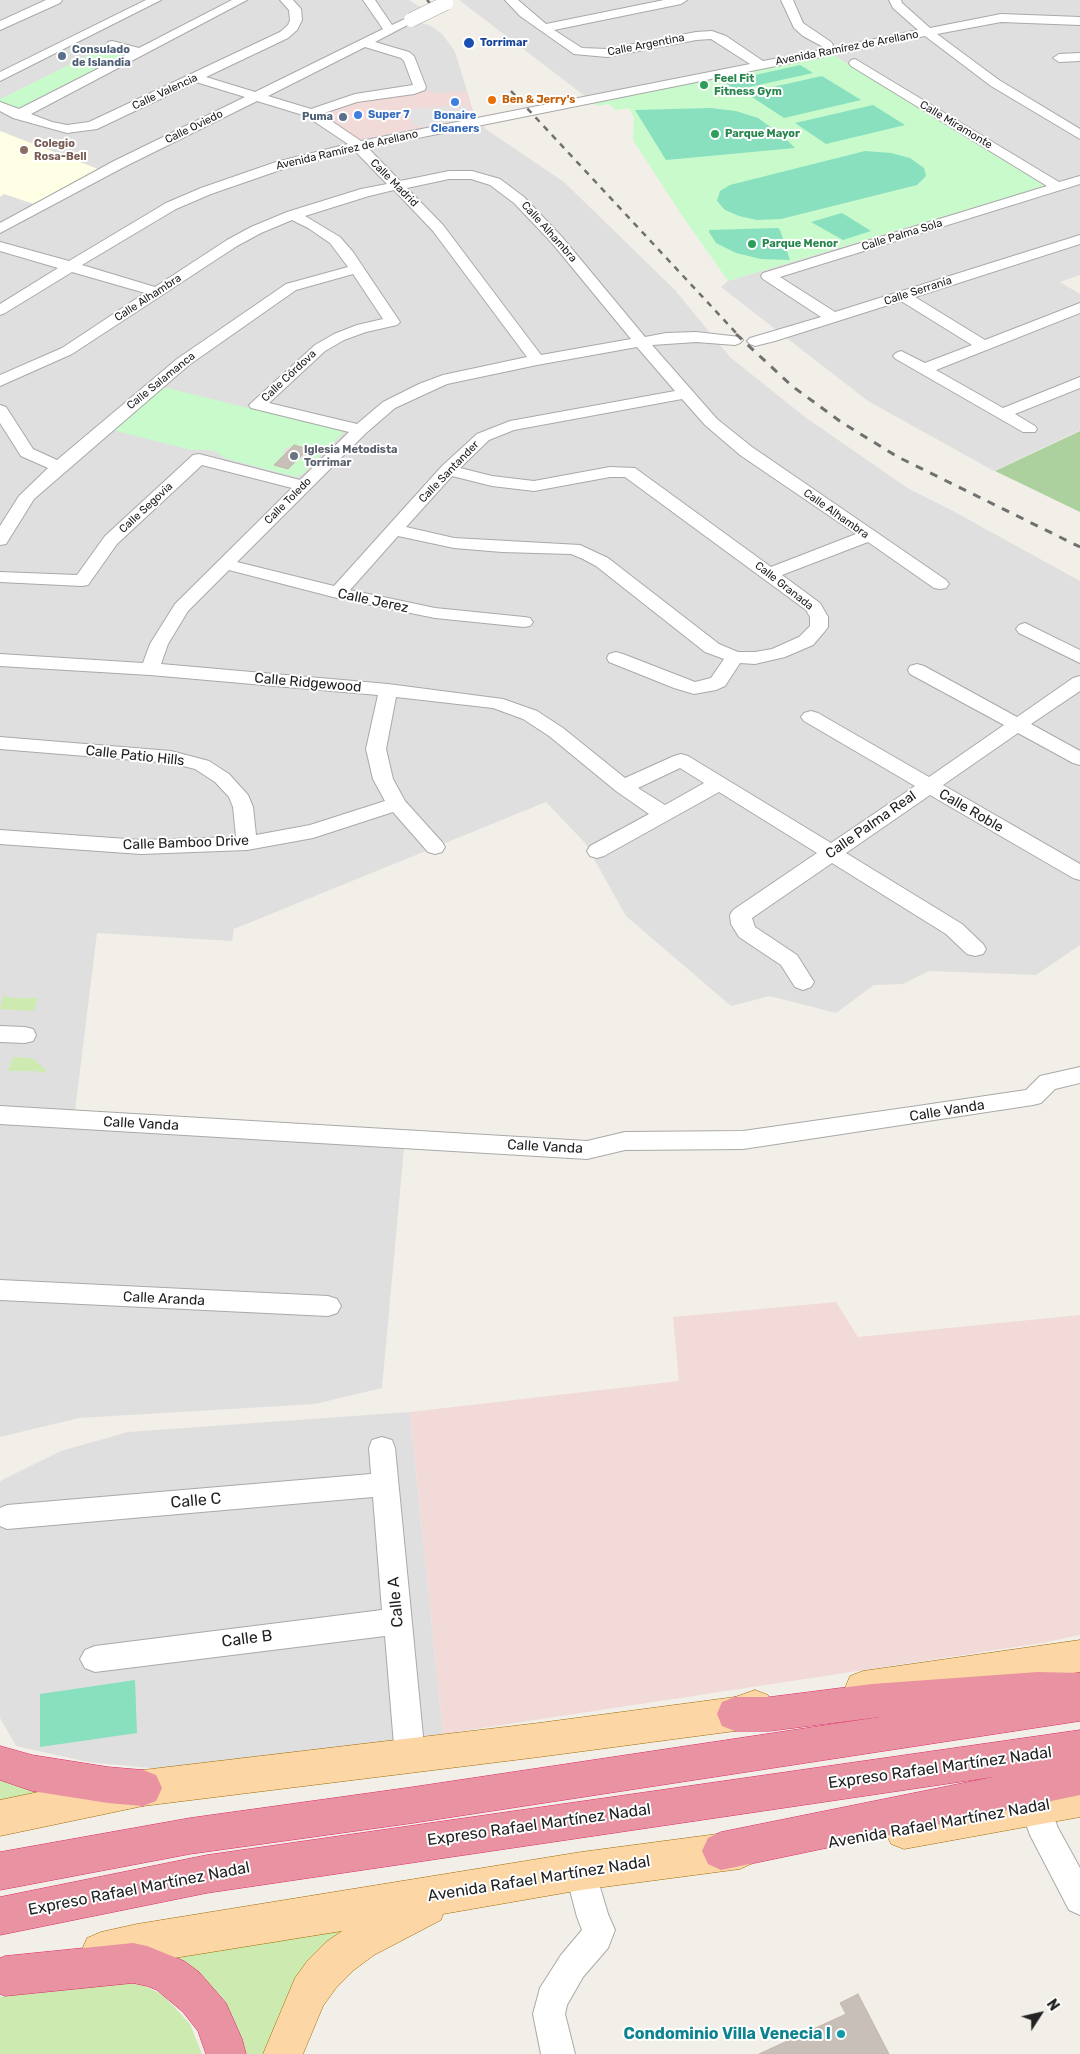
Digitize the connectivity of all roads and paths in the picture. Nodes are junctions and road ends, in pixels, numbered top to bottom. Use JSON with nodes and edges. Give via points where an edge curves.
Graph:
{"nodes":[{"id":1,"x":56,"y":0,"type":"edge"},
{"id":2,"x":155,"y":0,"type":"edge"},
{"id":3,"x":241,"y":0,"type":"edge"},
{"id":4,"x":286,"y":0,"type":"edge"},
{"id":5,"x":369,"y":0,"type":"edge"},
{"id":6,"x":681,"y":0,"type":"edge"},
{"id":7,"x":787,"y":0,"type":"edge"},
{"id":8,"x":895,"y":0,"type":"edge"},
{"id":9,"x":515,"y":1,"type":"edge"},
{"id":10,"x":449,"y":2,"type":"edge"},
{"id":11,"x":1080,"y":21,"type":"edge"},
{"id":12,"x":0,"y":26,"type":"edge"},
{"id":13,"x":544,"y":28,"type":"junction"},
{"id":14,"x":390,"y":30,"type":"junction"},
{"id":15,"x":927,"y":32,"type":"junction"},
{"id":16,"x":55,"y":36,"type":"dead end"},
{"id":17,"x":72,"y":41,"type":"junction"},
{"id":18,"x":364,"y":43,"type":"junction"},
{"id":19,"x":112,"y":45,"type":"dead end"},
{"id":20,"x":827,"y":45,"type":"dead end"},
{"id":21,"x":140,"y":52,"type":"junction"},
{"id":22,"x":1080,"y":57,"type":"edge"},
{"id":23,"x":1060,"y":58,"type":"dead end"},
{"id":24,"x":855,"y":63,"type":"dead end"},
{"id":25,"x":761,"y":66,"type":"junction"},
{"id":26,"x":0,"y":77,"type":"edge"},
{"id":27,"x":197,"y":78,"type":"junction"},
{"id":28,"x":257,"y":95,"type":"junction"},
{"id":29,"x":0,"y":106,"type":"edge"},
{"id":30,"x":311,"y":114,"type":"junction"},
{"id":31,"x":18,"y":115,"type":"junction"},
{"id":32,"x":1080,"y":135,"type":"edge"},
{"id":33,"x":358,"y":146,"type":"junction"},
{"id":34,"x":1080,"y":180,"type":"edge"},
{"id":35,"x":395,"y":186,"type":"junction"},
{"id":36,"x":1058,"y":187,"type":"junction"},
{"id":37,"x":292,"y":215,"type":"junction"},
{"id":38,"x":0,"y":229,"type":"edge"},
{"id":39,"x":1080,"y":239,"type":"edge"},
{"id":40,"x":0,"y":246,"type":"edge"},
{"id":41,"x":71,"y":266,"type":"junction"},
{"id":42,"x":356,"y":269,"type":"junction"},
{"id":43,"x":158,"y":292,"type":"junction"},
{"id":44,"x":903,"y":296,"type":"junction"},
{"id":45,"x":1080,"y":308,"type":"edge"},
{"id":46,"x":0,"y":310,"type":"edge"},
{"id":47,"x":834,"y":318,"type":"junction"},
{"id":48,"x":735,"y":340,"type":"dead end"},
{"id":49,"x":755,"y":341,"type":"dead end"},
{"id":50,"x":640,"y":342,"type":"junction"},
{"id":51,"x":983,"y":345,"type":"junction"},
{"id":52,"x":900,"y":356,"type":"dead end"},
{"id":53,"x":537,"y":360,"type":"junction"},
{"id":54,"x":924,"y":368,"type":"junction"},
{"id":55,"x":0,"y":381,"type":"edge"},
{"id":56,"x":1080,"y":382,"type":"edge"},
{"id":57,"x":684,"y":394,"type":"junction"},
{"id":58,"x":0,"y":410,"type":"edge"},
{"id":59,"x":1002,"y":414,"type":"junction"},
{"id":60,"x":1028,"y":429,"type":"dead end"},
{"id":61,"x":360,"y":430,"type":"junction"},
{"id":62,"x":59,"y":467,"type":"junction"},
{"id":63,"x":448,"y":470,"type":"junction"},
{"id":64,"x":303,"y":486,"type":"junction"},
{"id":65,"x":395,"y":530,"type":"junction"},
{"id":66,"x":2,"y":533,"type":"edge"},
{"id":67,"x":868,"y":536,"type":"junction"},
{"id":68,"x":224,"y":564,"type":"junction"},
{"id":69,"x":770,"y":574,"type":"junction"},
{"id":70,"x":0,"y":577,"type":"edge"},
{"id":71,"x":940,"y":584,"type":"dead end"},
{"id":72,"x":337,"y":593,"type":"junction"},
{"id":73,"x":524,"y":622,"type":"dead end"},
{"id":74,"x":1025,"y":629,"type":"dead end"},
{"id":75,"x":736,"y":657,"type":"junction"},
{"id":76,"x":1080,"y":657,"type":"edge"},
{"id":77,"x":616,"y":658,"type":"dead end"},
{"id":78,"x":0,"y":660,"type":"edge"},
{"id":79,"x":150,"y":669,"type":"junction"},
{"id":80,"x":917,"y":670,"type":"dead end"},
{"id":81,"x":1080,"y":682,"type":"edge"},
{"id":82,"x":388,"y":690,"type":"junction"},
{"id":83,"x":811,"y":717,"type":"dead end"},
{"id":84,"x":1017,"y":725,"type":"junction"},
{"id":85,"x":0,"y":743,"type":"edge"},
{"id":86,"x":1080,"y":759,"type":"edge"},
{"id":87,"x":718,"y":784,"type":"junction"},
{"id":88,"x":928,"y":786,"type":"junction"},
{"id":89,"x":623,"y":787,"type":"junction"},
{"id":90,"x":397,"y":804,"type":"junction"},
{"id":91,"x":664,"y":814,"type":"junction"},
{"id":92,"x":0,"y":837,"type":"edge"},
{"id":93,"x":247,"y":843,"type":"junction"},
{"id":94,"x":435,"y":847,"type":"dead end"},
{"id":95,"x":597,"y":851,"type":"dead end"},
{"id":96,"x":831,"y":853,"type":"junction"},
{"id":97,"x":1080,"y":873,"type":"edge"},
{"id":98,"x":975,"y":949,"type":"dead end"},
{"id":99,"x":803,"y":982,"type":"dead end"},
{"id":100,"x":0,"y":1034,"type":"edge"},
{"id":101,"x":25,"y":1035,"type":"dead end"},
{"id":102,"x":1080,"y":1074,"type":"edge"},
{"id":103,"x":0,"y":1115,"type":"edge"},
{"id":104,"x":0,"y":1290,"type":"edge"},
{"id":105,"x":328,"y":1306,"type":"dead end"},
{"id":106,"x":382,"y":1448,"type":"dead end"},
{"id":107,"x":385,"y":1484,"type":"junction"},
{"id":108,"x":7,"y":1517,"type":"dead end"},
{"id":109,"x":398,"y":1621,"type":"junction"},
{"id":110,"x":1080,"y":1656,"type":"edge"},
{"id":111,"x":95,"y":1658,"type":"dead end"},
{"id":112,"x":1080,"y":1690,"type":"edge"},
{"id":113,"x":1080,"y":1704,"type":"edge"},
{"id":114,"x":735,"y":1714,"type":"junction"},
{"id":115,"x":1080,"y":1747,"type":"edge"},
{"id":116,"x":410,"y":1757,"type":"junction"},
{"id":117,"x":0,"y":1762,"type":"edge"},
{"id":118,"x":1080,"y":1777,"type":"edge"},
{"id":119,"x":143,"y":1788,"type":"junction"},
{"id":120,"x":1080,"y":1799,"type":"edge"},
{"id":121,"x":1035,"y":1807,"type":"junction"},
{"id":122,"x":0,"y":1818,"type":"edge"},
{"id":123,"x":721,"y":1851,"type":"junction"},
{"id":124,"x":0,"y":1871,"type":"edge"},
{"id":125,"x":581,"y":1871,"type":"junction"},
{"id":126,"x":450,"y":1894,"type":"junction"},
{"id":127,"x":1080,"y":1899,"type":"edge"},
{"id":128,"x":0,"y":1916,"type":"edge"},
{"id":129,"x":2,"y":1976,"type":"edge"},
{"id":130,"x":226,"y":2054,"type":"edge"},
{"id":131,"x":283,"y":2054,"type":"edge"},
{"id":132,"x":558,"y":2054,"type":"edge"}],
"edges":[{"from":1,"to":12,"type":"street"},
{"from":2,"to":17,"type":"street"},
{"from":3,"to":21,"type":"street"},
{"from":4,"to":27,"type":"street","name":"Calle Valencia","via":[[296,14],[296,20],[288,31]]},
{"from":5,"to":14,"type":"street"},
{"from":6,"to":13,"type":"street"},
{"from":7,"to":20,"type":"street","via":[[798,25]]},
{"from":8,"to":15,"type":"street","via":[[896,5]]},
{"from":9,"to":13,"type":"street","name":"Calle Argentina","via":[[524,14]]},
{"from":10,"to":14,"type":"street","name":"Calle Oviedo","bridge":true},
{"from":11,"to":15,"type":"street","name":"Avenida Ramírez de Arellano","via":[[1001,18]]},
{"from":13,"to":25,"type":"street","name":"Calle Argentina","via":[[578,50],[595,54],[712,36],[722,39]]},
{"from":14,"to":18,"type":"street","name":"Calle Oviedo"},
{"from":15,"to":25,"type":"street","name":"Avenida Ramírez de Arellano"},
{"from":15,"to":32,"type":"street","via":[[995,83]]},
{"from":16,"to":17,"type":"street"},
{"from":17,"to":26,"type":"street"},
{"from":18,"to":28,"type":"street","name":"Calle Oviedo"},
{"from":18,"to":30,"type":"street","via":[[405,55],[420,88],[355,98]]},
{"from":19,"to":21,"type":"street"},
{"from":21,"to":31,"type":"street"},
{"from":22,"to":23,"type":"street"},
{"from":24,"to":36,"type":"street","name":"Calle Miramonte"},
{"from":25,"to":33,"type":"street","name":"Avenida Ramírez de Arellano"},
{"from":27,"to":28,"type":"street","name":"Calle Madrid"},
{"from":27,"to":31,"type":"street","name":"Calle Valencia","via":[[92,126],[57,127]]},
{"from":28,"to":30,"type":"street","name":"Calle Madrid"},
{"from":28,"to":38,"type":"street","name":"Calle Oviedo","via":[[119,164]]},
{"from":29,"to":31,"type":"street","name":"Calle Valencia"},
{"from":30,"to":33,"type":"street","name":"Calle Madrid"},
{"from":33,"to":35,"type":"street","name":"Calle Madrid"},
{"from":33,"to":41,"type":"street","name":"Avenida Ramírez de Arellano","via":[[281,165],[206,190],[144,221]]},
{"from":34,"to":36,"type":"street","name":"Calle Palma Sola"},
{"from":35,"to":37,"type":"street","name":"Calle Alhambra"},
{"from":35,"to":50,"type":"street","name":"Calle Alhambra","via":[[458,174],[496,182],[520,200],[557,240]]},
{"from":35,"to":53,"type":"street","name":"Calle Madrid","via":[[438,228]]},
{"from":36,"to":47,"type":"street","name":"Calle Palma Sola","via":[[768,276]]},
{"from":37,"to":42,"type":"street","name":"Calle Córdova","via":[[335,240]]},
{"from":37,"to":43,"type":"street","name":"Calle Alhambra","via":[[232,243]]},
{"from":39,"to":44,"type":"street","name":"Calle Serranía"},
{"from":40,"to":41,"type":"street"},
{"from":41,"to":43,"type":"street"},
{"from":41,"to":46,"type":"street","name":"Avenida Ramírez de Arellano"},
{"from":42,"to":61,"type":"street","name":"Calle Córdova","via":[[392,322],[362,328],[320,348],[257,405]]},
{"from":42,"to":62,"type":"street","name":"Calle Salamanca","via":[[311,280],[276,295],[184,362]]},
{"from":43,"to":55,"type":"street","name":"Calle Alhambra","via":[[67,351]]},
{"from":44,"to":47,"type":"street","name":"Calle Serranía"},
{"from":44,"to":51,"type":"street"},
{"from":45,"to":51,"type":"street"},
{"from":47,"to":49,"type":"street","name":"Calle Serranía"},
{"from":48,"to":50,"type":"street","name":"Calle Toledo","via":[[682,337]]},
{"from":50,"to":53,"type":"street","name":"Calle Toledo"},
{"from":50,"to":57,"type":"street","name":"Calle Alhambra"},
{"from":51,"to":54,"type":"street"},
{"from":52,"to":54,"type":"street"},
{"from":53,"to":61,"type":"street","name":"Calle Toledo","via":[[425,386],[388,405]]},
{"from":54,"to":59,"type":"street"},
{"from":56,"to":59,"type":"street"},
{"from":57,"to":63,"type":"street","name":"Calle Santander","via":[[510,426],[476,443]]},
{"from":57,"to":67,"type":"street","name":"Calle Alhambra","via":[[746,451]]},
{"from":58,"to":62,"type":"street","via":[[27,452]]},
{"from":59,"to":60,"type":"street"},
{"from":61,"to":64,"type":"street","name":"Calle Toledo"},
{"from":62,"to":66,"type":"street","name":"Calle Salamanca","via":[[27,496]]},
{"from":63,"to":65,"type":"street","name":"Calle Santander"},
{"from":63,"to":69,"type":"street","name":"Calle Granada","via":[[509,484],[534,486],[610,472],[629,472]]},
{"from":64,"to":68,"type":"street","name":"Calle Toledo"},
{"from":64,"to":70,"type":"street","name":"Calle Segovia","via":[[199,459],[111,540],[82,582]]},
{"from":65,"to":72,"type":"street","name":"Calle Santander"},
{"from":65,"to":75,"type":"street","name":"Calle Granada","via":[[482,546],[574,549],[602,562],[712,648]]},
{"from":67,"to":69,"type":"street"},
{"from":67,"to":71,"type":"street","name":"Calle Alhambra"},
{"from":68,"to":72,"type":"street","name":"Calle Jerez"},
{"from":68,"to":79,"type":"street","name":"Calle Toledo","via":[[175,616],[159,644]]},
{"from":69,"to":75,"type":"street","name":"Calle Granada","via":[[814,607],[819,627],[806,641],[778,653],[755,658]]},
{"from":72,"to":73,"type":"street","name":"Calle Jerez","via":[[435,613]]},
{"from":74,"to":76,"type":"street"},
{"from":75,"to":77,"type":"street","via":[[718,682],[694,688]]},
{"from":78,"to":79,"type":"street","name":"Calle Ridgewood"},
{"from":79,"to":82,"type":"street","name":"Calle Ridgewood"},
{"from":80,"to":84,"type":"street"},
{"from":81,"to":84,"type":"street","name":"Calle Palma Real"},
{"from":82,"to":89,"type":"street","name":"Calle Ridgewood","via":[[496,703],[530,716],[556,732]]},
{"from":82,"to":90,"type":"street","via":[[376,749],[383,779]]},
{"from":83,"to":88,"type":"street","name":"Calle Roble"},
{"from":84,"to":86,"type":"street"},
{"from":84,"to":88,"type":"street","name":"Calle Palma Real"},
{"from":85,"to":93,"type":"street","name":"Calle Patio Hills","via":[[171,757],[202,765],[222,778],[238,795],[243,807]]},
{"from":87,"to":89,"type":"street","via":[[681,760]]},
{"from":87,"to":91,"type":"street"},
{"from":87,"to":96,"type":"street"},
{"from":88,"to":96,"type":"street","name":"Calle Palma Real"},
{"from":88,"to":97,"type":"street","name":"Calle Roble"},
{"from":89,"to":91,"type":"street","name":"Calle Ridgewood"},
{"from":90,"to":93,"type":"street","name":"Calle Bamboo Drive","via":[[313,830]]},
{"from":90,"to":94,"type":"street"},
{"from":91,"to":95,"type":"street"},
{"from":92,"to":93,"type":"street","name":"Calle Bamboo Drive","via":[[141,847]]},
{"from":96,"to":98,"type":"street","via":[[954,928]]},
{"from":96,"to":99,"type":"street","name":"Calle Palma Real","via":[[741,915],[747,932],[788,960]]},
{"from":100,"to":101,"type":"street"},
{"from":102,"to":103,"type":"street","name":"Calle Vanda","via":[[1048,1082],[1033,1097],[911,1116],[743,1140],[625,1141],[587,1150]]},
{"from":104,"to":105,"type":"street","name":"Calle Aranda"},
{"from":106,"to":107,"type":"street","name":"Calle A"},
{"from":107,"to":108,"type":"street","name":"Calle C"},
{"from":107,"to":109,"type":"street","name":"Calle A"},
{"from":109,"to":111,"type":"street","name":"Calle B"},
{"from":109,"to":116,"type":"street","name":"Calle A"},
{"from":110,"to":114,"type":"main road","via":[[766,1703]]},
{"from":112,"to":114,"type":"highway","via":[[872,1701],[770,1714]]},
{"from":113,"to":124,"type":"highway","via":[[190,1836]]},
{"from":114,"to":116,"type":"main road"},
{"from":115,"to":128,"type":"highway","name":"Expreso Rafael Martínez Nadal","via":[[206,1874]]},
{"from":116,"to":119,"type":"main road"},
{"from":117,"to":119,"type":"highway","via":[[40,1775]]},
{"from":118,"to":123,"type":"highway"},
{"from":119,"to":122,"type":"main road"},
{"from":120,"to":121,"type":"main road","name":"Avenida Rafael Martínez Nadal"},
{"from":121,"to":123,"type":"main road","name":"Avenida Rafael Martínez Nadal","via":[[832,1844]]},
{"from":121,"to":127,"type":"street","via":[[1044,1835]]},
{"from":123,"to":125,"type":"main road","name":"Avenida Rafael Martínez Nadal"},
{"from":125,"to":126,"type":"main road","name":"Avenida Rafael Martínez Nadal"},
{"from":125,"to":132,"type":"street","via":[[591,1930],[552,2000],[549,2014]]},
{"from":126,"to":129,"type":"main road","name":"Avenida Rafael Martínez Nadal","via":[[137,1944]]},
{"from":126,"to":131,"type":"main road","via":[[399,1919],[340,1956],[309,1992]]},
{"from":129,"to":130,"type":"highway","via":[[133,1963],[147,1966],[170,1976],[197,1998],[212,2016]]}]}
